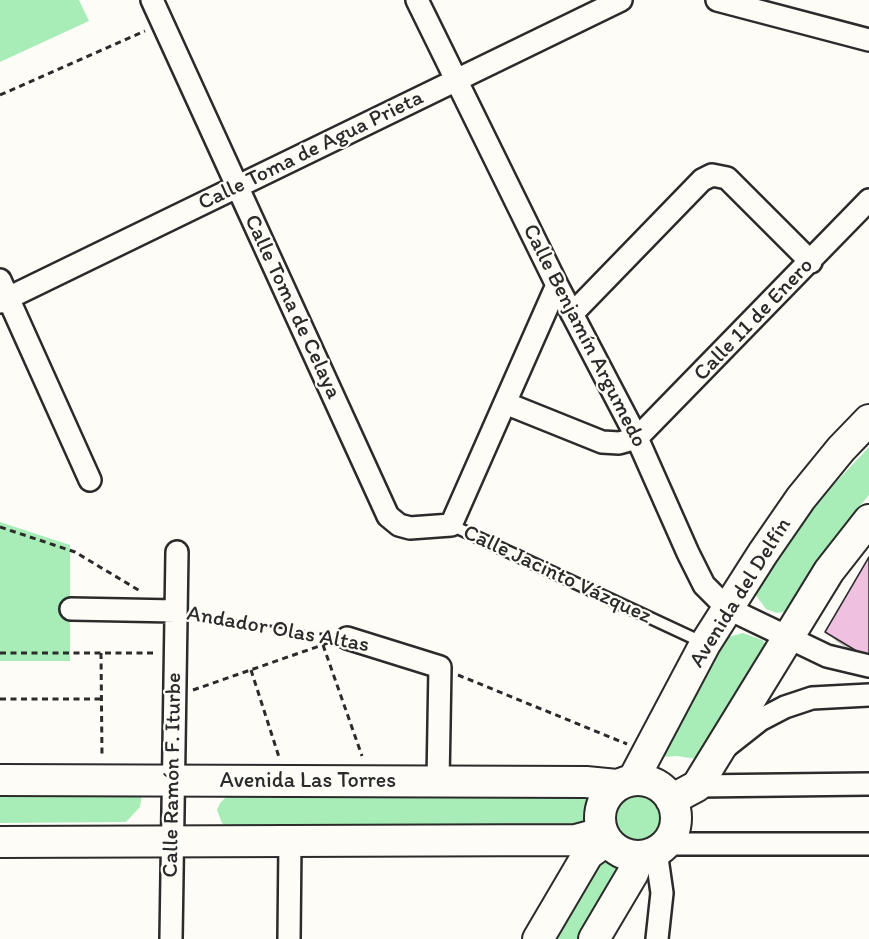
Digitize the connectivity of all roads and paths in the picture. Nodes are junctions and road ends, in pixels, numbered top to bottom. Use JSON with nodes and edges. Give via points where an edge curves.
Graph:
{"nodes":[{"id":1,"x":152,"y":0,"type":"edge"},
{"id":2,"x":417,"y":0,"type":"edge"},
{"id":3,"x":621,"y":0,"type":"edge"},
{"id":4,"x":717,"y":0,"type":"edge"},
{"id":5,"x":163,"y":23,"type":"junction"},
{"id":6,"x":867,"y":38,"type":"edge"},
{"id":7,"x":456,"y":80,"type":"junction"},
{"id":8,"x":0,"y":95,"type":"edge"},
{"id":9,"x":238,"y":187,"type":"junction"},
{"id":10,"x":869,"y":200,"type":"edge"},
{"id":11,"x":811,"y":262,"type":"junction"},
{"id":12,"x":557,"y":285,"type":"junction"},
{"id":13,"x":3,"y":293,"type":"edge"},
{"id":14,"x":572,"y":314,"type":"junction"},
{"id":15,"x":505,"y":403,"type":"junction"},
{"id":16,"x":869,"y":420,"type":"edge"},
{"id":17,"x":637,"y":438,"type":"junction"},
{"id":18,"x":90,"y":480,"type":"dead end"},
{"id":19,"x":869,"y":520,"type":"edge"},
{"id":20,"x":451,"y":525,"type":"junction"},
{"id":21,"x":0,"y":526,"type":"edge"},
{"id":22,"x":177,"y":552,"type":"dead end"},
{"id":23,"x":146,"y":594,"type":"dead end"},
{"id":24,"x":727,"y":608,"type":"junction"},
{"id":25,"x":71,"y":609,"type":"dead end"},
{"id":26,"x":176,"y":611,"type":"junction"},
{"id":27,"x":787,"y":637,"type":"junction"},
{"id":28,"x":347,"y":638,"type":"junction"},
{"id":29,"x":705,"y":644,"type":"junction"},
{"id":30,"x":323,"y":645,"type":"junction"},
{"id":31,"x":0,"y":653,"type":"edge"},
{"id":32,"x":101,"y":653,"type":"junction"},
{"id":33,"x":175,"y":653,"type":"junction"},
{"id":34,"x":869,"y":666,"type":"edge"},
{"id":35,"x":440,"y":667,"type":"junction"},
{"id":36,"x":251,"y":670,"type":"junction"},
{"id":37,"x":869,"y":695,"type":"edge"},
{"id":38,"x":174,"y":697,"type":"junction"},
{"id":39,"x":0,"y":699,"type":"edge"},
{"id":40,"x":101,"y":699,"type":"junction"},
{"id":41,"x":648,"y":752,"type":"junction"},
{"id":42,"x":717,"y":754,"type":"junction"},
{"id":43,"x":0,"y":780,"type":"edge"},
{"id":44,"x":102,"y":780,"type":"junction"},
{"id":45,"x":173,"y":780,"type":"junction"},
{"id":46,"x":287,"y":781,"type":"junction"},
{"id":47,"x":371,"y":781,"type":"junction"},
{"id":48,"x":438,"y":781,"type":"junction"},
{"id":49,"x":625,"y":783,"type":"junction"},
{"id":50,"x":869,"y":784,"type":"edge"},
{"id":51,"x":697,"y":786,"type":"junction"},
{"id":52,"x":671,"y":800,"type":"junction"},
{"id":53,"x":604,"y":837,"type":"junction"},
{"id":54,"x":0,"y":842,"type":"edge"},
{"id":55,"x":172,"y":842,"type":"junction"},
{"id":56,"x":290,"y":842,"type":"junction"},
{"id":57,"x":869,"y":844,"type":"edge"},
{"id":58,"x":654,"y":851,"type":"junction"},
{"id":59,"x":171,"y":939,"type":"edge"},
{"id":60,"x":289,"y":939,"type":"edge"},
{"id":61,"x":538,"y":939,"type":"edge"},
{"id":62,"x":594,"y":939,"type":"edge"},
{"id":63,"x":657,"y":939,"type":"edge"}],
"edges":[{"from":1,"to":5,"type":"street","name":"Calle Toma de Celaya"},
{"from":2,"to":7,"type":"street","name":"Calle Benjamín Argumedo"},
{"from":3,"to":7,"type":"street","name":"Calle Toma de Agua Prieta"},
{"from":4,"to":6,"type":"street"},
{"from":5,"to":8,"type":"path"},
{"from":5,"to":9,"type":"street","name":"Calle Toma de Celaya"},
{"from":7,"to":9,"type":"street","name":"Calle Toma de Agua Prieta"},
{"from":7,"to":12,"type":"street","name":"Calle Benjamín Argumedo"},
{"from":9,"to":13,"type":"street","name":"Calle Toma de Agua Prieta"},
{"from":9,"to":20,"type":"street","name":"Calle Toma de Celaya","via":[[388,516],[410,528]]},
{"from":10,"to":11,"type":"street","name":"Calle 11 de Enero"},
{"from":11,"to":14,"type":"street","via":[[727,178],[712,175],[702,180]]},
{"from":11,"to":17,"type":"street","name":"Calle 11 de Enero"},
{"from":12,"to":14,"type":"street","name":"Calle Benjamín Argumedo"},
{"from":12,"to":15,"type":"street","name":"Calle Jacinto Vázquez"},
{"from":13,"to":18,"type":"street"},
{"from":14,"to":17,"type":"street","name":"Calle Benjamín Argumedo"},
{"from":15,"to":17,"type":"street","via":[[602,442]]},
{"from":15,"to":20,"type":"street","name":"Calle Jacinto Vázquez"},
{"from":16,"to":24,"type":"street","name":"Avenida del Delfín","via":[[801,498]]},
{"from":17,"to":24,"type":"street","name":"Calle Benjamín Argumedo","via":[[704,585]]},
{"from":19,"to":27,"type":"street","via":[[829,571]]},
{"from":20,"to":29,"type":"lane","name":"Calle Jacinto Vázquez"},
{"from":21,"to":23,"type":"path","via":[[75,552]]},
{"from":22,"to":26,"type":"street","name":"Calle Ramón F. Iturbe"},
{"from":24,"to":27,"type":"street","name":"Calle Benjamín Argumedo"},
{"from":24,"to":29,"type":"street","name":"Avenida del Delfín"},
{"from":25,"to":26,"type":"street","name":"Andador Olas Altas"},
{"from":26,"to":28,"type":"path","name":"Andador Olas Altas"},
{"from":26,"to":33,"type":"street","name":"Calle Ramón F. Iturbe"},
{"from":27,"to":34,"type":"street","name":"Calle Benjamín Argumedo","via":[[827,656]]},
{"from":27,"to":42,"type":"street"},
{"from":28,"to":30,"type":"path"},
{"from":28,"to":35,"type":"street","name":"Andador Olas Altas"},
{"from":29,"to":41,"type":"street","name":"Avenida del Delfín"},
{"from":30,"to":36,"type":"path"},
{"from":30,"to":47,"type":"path"},
{"from":31,"to":32,"type":"path"},
{"from":32,"to":33,"type":"path"},
{"from":32,"to":40,"type":"path"},
{"from":33,"to":38,"type":"street","name":"Calle Ramón F. Iturbe"},
{"from":35,"to":41,"type":"path"},
{"from":35,"to":48,"type":"street"},
{"from":36,"to":38,"type":"path"},
{"from":36,"to":46,"type":"path"},
{"from":37,"to":42,"type":"street","via":[[812,698],[785,707],[760,720]]},
{"from":38,"to":45,"type":"street","name":"Calle Ramón F. Iturbe"},
{"from":39,"to":40,"type":"path"},
{"from":40,"to":44,"type":"path"},
{"from":41,"to":49,"type":"street","name":"Avenida del Delfín"},
{"from":42,"to":51,"type":"street"},
{"from":43,"to":44,"type":"street","name":"Avenida Las Torres"},
{"from":44,"to":45,"type":"street","name":"Avenida Las Torres"},
{"from":45,"to":46,"type":"street","name":"Avenida Las Torres"},
{"from":45,"to":55,"type":"street","name":"Calle Ramón F. Iturbe"},
{"from":46,"to":47,"type":"street","name":"Avenida Las Torres"},
{"from":47,"to":48,"type":"street","name":"Avenida Las Torres"},
{"from":48,"to":49,"type":"street","name":"Avenida Las Torres"},
{"from":49,"to":52,"type":"street","via":[[646,780]]},
{"from":49,"to":53,"type":"street","via":[[603,801],[599,820]]},
{"from":50,"to":51,"type":"street"},
{"from":51,"to":52,"type":"street"},
{"from":52,"to":58,"type":"street","via":[[676,819],[674,830]]},
{"from":53,"to":56,"type":"street"},
{"from":53,"to":58,"type":"street","via":[[619,852]]},
{"from":53,"to":61,"type":"street","via":[[588,854]]},
{"from":54,"to":55,"type":"street"},
{"from":55,"to":56,"type":"street"},
{"from":55,"to":59,"type":"street","name":"Calle Ramón F. Iturbe"},
{"from":56,"to":60,"type":"street"},
{"from":57,"to":58,"type":"street"},
{"from":58,"to":62,"type":"street","via":[[633,873]]},
{"from":58,"to":63,"type":"street","via":[[662,893]]}]}
